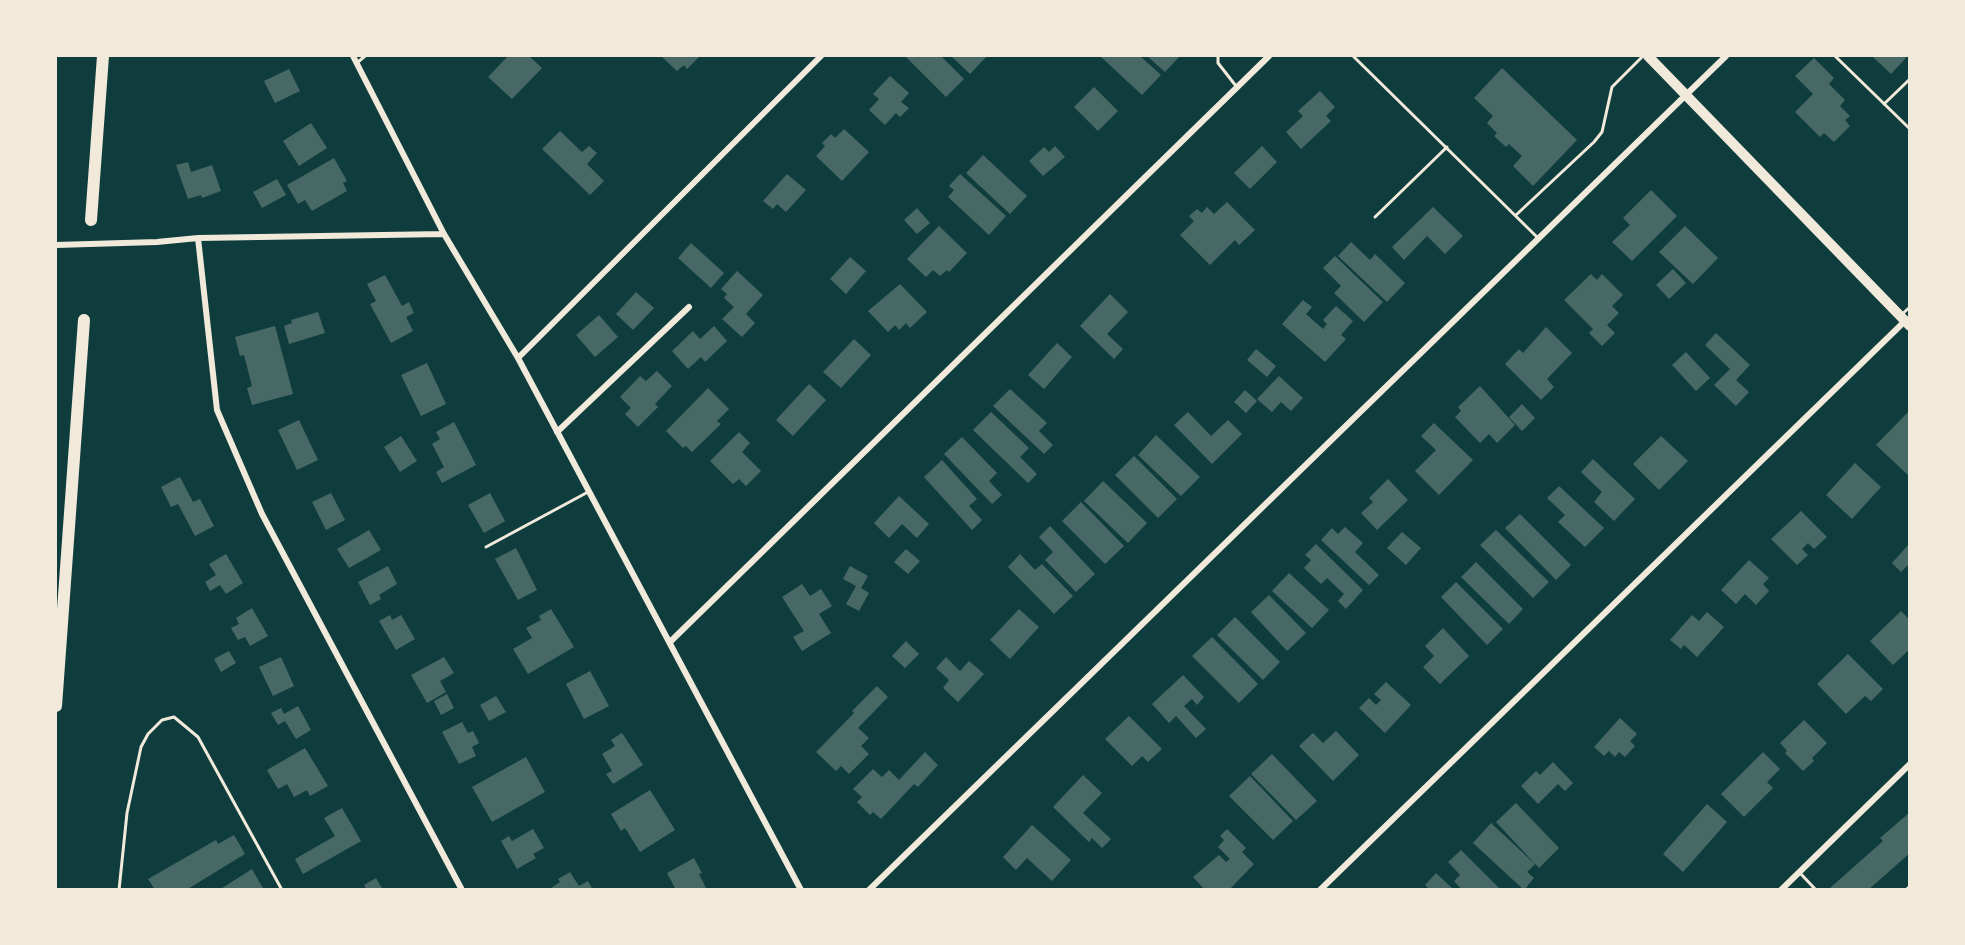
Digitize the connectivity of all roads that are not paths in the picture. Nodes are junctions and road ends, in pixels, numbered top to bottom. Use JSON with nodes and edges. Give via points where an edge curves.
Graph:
{"nodes":[{"id":1,"x":103,"y":56,"type":"edge"},
{"id":2,"x":353,"y":56,"type":"edge"},
{"id":3,"x":364,"y":56,"type":"edge"},
{"id":4,"x":821,"y":56,"type":"edge"},
{"id":5,"x":1218,"y":56,"type":"edge"},
{"id":6,"x":1269,"y":56,"type":"edge"},
{"id":7,"x":1353,"y":56,"type":"edge"},
{"id":8,"x":1645,"y":56,"type":"edge"},
{"id":9,"x":1726,"y":56,"type":"edge"},
{"id":10,"x":1835,"y":56,"type":"edge"},
{"id":11,"x":357,"y":63,"type":"junction"},
{"id":12,"x":1910,"y":79,"type":"edge"},
{"id":13,"x":1237,"y":87,"type":"junction"},
{"id":14,"x":1686,"y":94,"type":"junction"},
{"id":15,"x":1884,"y":104,"type":"junction"},
{"id":16,"x":1910,"y":129,"type":"edge"},
{"id":17,"x":1447,"y":147,"type":"junction"},
{"id":18,"x":1516,"y":215,"type":"junction"},
{"id":19,"x":1375,"y":217,"type":"dead end"},
{"id":20,"x":91,"y":220,"type":"dead end"},
{"id":21,"x":444,"y":234,"type":"junction"},
{"id":22,"x":198,"y":238,"type":"junction"},
{"id":23,"x":1539,"y":238,"type":"junction"},
{"id":24,"x":56,"y":245,"type":"edge"},
{"id":25,"x":688,"y":307,"type":"dead end"},
{"id":26,"x":1910,"y":307,"type":"edge"},
{"id":27,"x":84,"y":320,"type":"dead end"},
{"id":28,"x":1905,"y":321,"type":"edge"},
{"id":29,"x":518,"y":358,"type":"junction"},
{"id":30,"x":557,"y":432,"type":"junction"},
{"id":31,"x":589,"y":491,"type":"junction"},
{"id":32,"x":486,"y":547,"type":"dead end"},
{"id":33,"x":670,"y":642,"type":"junction"},
{"id":34,"x":56,"y":706,"type":"edge"},
{"id":35,"x":1910,"y":764,"type":"edge"},
{"id":36,"x":1799,"y":871,"type":"junction"},
{"id":37,"x":1910,"y":886,"type":"edge"},
{"id":38,"x":119,"y":890,"type":"edge"},
{"id":39,"x":282,"y":890,"type":"edge"},
{"id":40,"x":462,"y":890,"type":"edge"},
{"id":41,"x":801,"y":890,"type":"edge"},
{"id":42,"x":869,"y":890,"type":"edge"},
{"id":43,"x":1320,"y":890,"type":"edge"},
{"id":44,"x":1780,"y":890,"type":"edge"},
{"id":45,"x":1816,"y":890,"type":"edge"},
{"id":46,"x":1906,"y":890,"type":"edge"}],
"edges":[{"from":1,"to":20,"type":"highway"},
{"from":2,"to":11,"type":"street"},
{"from":3,"to":11,"type":"lane"},
{"from":4,"to":29,"type":"street"},
{"from":5,"to":13,"type":"lane","via":[[1218,63]]},
{"from":6,"to":13,"type":"street"},
{"from":7,"to":17,"type":"lane"},
{"from":8,"to":14,"type":"main road"},
{"from":8,"to":18,"type":"lane","via":[[1612,87],[1602,132],[1594,142]]},
{"from":9,"to":14,"type":"street"},
{"from":10,"to":15,"type":"lane"},
{"from":11,"to":21,"type":"street"},
{"from":12,"to":15,"type":"lane"},
{"from":13,"to":33,"type":"street"},
{"from":14,"to":23,"type":"street"},
{"from":14,"to":28,"type":"main road"},
{"from":15,"to":16,"type":"lane"},
{"from":17,"to":18,"type":"lane"},
{"from":17,"to":19,"type":"lane"},
{"from":18,"to":23,"type":"lane"},
{"from":21,"to":22,"type":"street"},
{"from":21,"to":29,"type":"street"},
{"from":22,"to":24,"type":"street"},
{"from":22,"to":40,"type":"street","via":[[217,410],[262,514]]},
{"from":23,"to":42,"type":"street"},
{"from":25,"to":30,"type":"street"},
{"from":26,"to":28,"type":"lane"},
{"from":27,"to":34,"type":"highway"},
{"from":28,"to":43,"type":"street"},
{"from":29,"to":30,"type":"street"},
{"from":30,"to":31,"type":"street"},
{"from":31,"to":32,"type":"lane"},
{"from":31,"to":33,"type":"street"},
{"from":33,"to":41,"type":"street"},
{"from":35,"to":36,"type":"street"},
{"from":36,"to":44,"type":"street"},
{"from":36,"to":45,"type":"lane"},
{"from":37,"to":46,"type":"lane"},
{"from":38,"to":39,"type":"lane","via":[[127,813],[141,747],[162,720],[174,717],[198,737]]}]}
